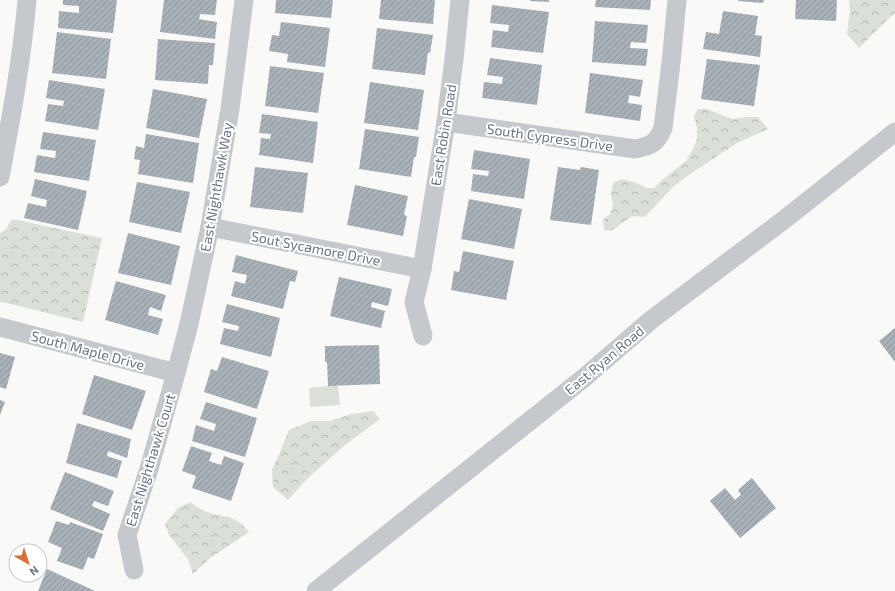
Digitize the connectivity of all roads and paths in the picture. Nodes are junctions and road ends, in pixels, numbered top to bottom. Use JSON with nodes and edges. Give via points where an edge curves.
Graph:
{"nodes":[{"id":1,"x":27,"y":0,"type":"edge"},
{"id":2,"x":244,"y":0,"type":"edge"},
{"id":3,"x":460,"y":0,"type":"edge"},
{"id":4,"x":677,"y":0,"type":"edge"},
{"id":5,"x":446,"y":122,"type":"junction"},
{"id":6,"x":895,"y":132,"type":"edge"},
{"id":7,"x":0,"y":177,"type":"edge"},
{"id":8,"x":210,"y":227,"type":"junction"},
{"id":9,"x":422,"y":269,"type":"junction"},
{"id":10,"x":0,"y":327,"type":"edge"},
{"id":11,"x":423,"y":336,"type":"dead end"},
{"id":12,"x":176,"y":372,"type":"junction"},
{"id":13,"x":134,"y":570,"type":"dead end"},
{"id":14,"x":316,"y":591,"type":"edge"}],
"edges":[{"from":1,"to":7,"type":"street","via":[[17,80]]},
{"from":2,"to":8,"type":"street","name":"East Nighthawk Way","via":[[230,109]]},
{"from":3,"to":5,"type":"street","name":"East Robin Road"},
{"from":4,"to":5,"type":"street","name":"South Cypress Drive","via":[[663,128],[660,136],[646,147],[635,149]]},
{"from":5,"to":9,"type":"street","name":"East Robin Road"},
{"from":6,"to":14,"type":"street","name":"East Ryan Road","via":[[652,320],[585,377]]},
{"from":8,"to":9,"type":"street","name":"Sout Sycamore Drive"},
{"from":8,"to":12,"type":"street","name":"East Nighthawk Way"},
{"from":9,"to":11,"type":"street","name":"East Robin Road","via":[[414,302]]},
{"from":10,"to":12,"type":"street","name":"South Maple Drive"},
{"from":12,"to":13,"type":"street","name":"East Nighthawk Court","via":[[149,470],[127,535]]}]}
